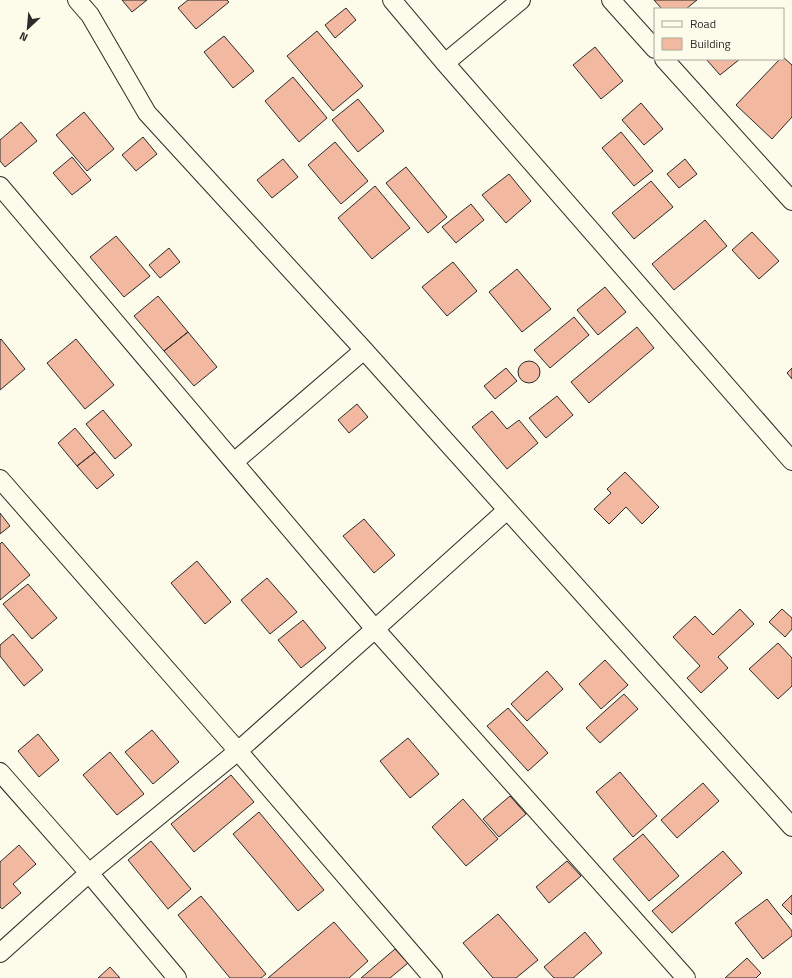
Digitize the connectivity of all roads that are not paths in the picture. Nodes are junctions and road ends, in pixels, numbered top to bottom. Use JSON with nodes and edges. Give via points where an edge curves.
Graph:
{"nodes":[{"id":1,"x":77,"y":0,"type":"edge"},
{"id":2,"x":392,"y":0,"type":"edge"},
{"id":3,"x":521,"y":0,"type":"edge"},
{"id":4,"x":611,"y":0,"type":"edge"},
{"id":5,"x":654,"y":48,"type":"edge"},
{"id":6,"x":665,"y":60,"type":"edge"},
{"id":7,"x":445,"y":63,"type":"junction"},
{"id":8,"x":0,"y":186,"type":"edge"},
{"id":9,"x":792,"y":201,"type":"edge"},
{"id":10,"x":364,"y":350,"type":"junction"},
{"id":11,"x":792,"y":461,"type":"edge"},
{"id":12,"x":234,"y":462,"type":"junction"},
{"id":13,"x":0,"y":479,"type":"edge"},
{"id":14,"x":507,"y":510,"type":"junction"},
{"id":15,"x":375,"y":629,"type":"junction"},
{"id":16,"x":238,"y":751,"type":"junction"},
{"id":17,"x":0,"y":772,"type":"edge"},
{"id":18,"x":792,"y":827,"type":"edge"},
{"id":19,"x":89,"y":873,"type":"junction"},
{"id":20,"x":0,"y":953,"type":"edge"},
{"id":21,"x":178,"y":978,"type":"edge"},
{"id":22,"x":433,"y":978,"type":"edge"},
{"id":23,"x":686,"y":978,"type":"edge"}],
"edges":[{"from":1,"to":10,"type":"street","via":[[90,15],[147,113]]},
{"from":2,"to":7,"type":"street"},
{"from":3,"to":7,"type":"street"},
{"from":4,"to":5,"type":"street"},
{"from":6,"to":9,"type":"street"},
{"from":7,"to":11,"type":"street"},
{"from":8,"to":12,"type":"street"},
{"from":10,"to":12,"type":"street"},
{"from":10,"to":14,"type":"street"},
{"from":12,"to":15,"type":"street"},
{"from":13,"to":16,"type":"street"},
{"from":14,"to":15,"type":"street"},
{"from":14,"to":18,"type":"street"},
{"from":15,"to":16,"type":"street"},
{"from":15,"to":23,"type":"street"},
{"from":16,"to":19,"type":"street"},
{"from":16,"to":22,"type":"street"},
{"from":17,"to":19,"type":"street"},
{"from":19,"to":20,"type":"street"},
{"from":19,"to":21,"type":"street"}]}
